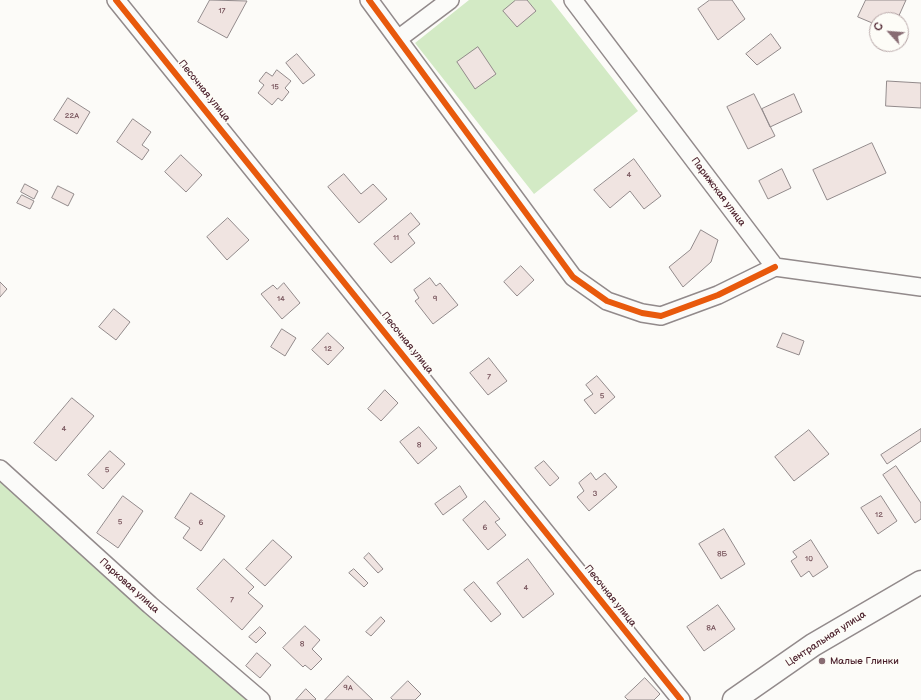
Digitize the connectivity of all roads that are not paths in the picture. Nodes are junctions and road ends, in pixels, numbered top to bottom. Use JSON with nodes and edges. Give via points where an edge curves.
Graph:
{"nodes":[{"id":1,"x":116,"y":0,"type":"edge"},
{"id":2,"x":369,"y":0,"type":"edge"},
{"id":3,"x":450,"y":0,"type":"edge"},
{"id":4,"x":573,"y":0,"type":"edge"},
{"id":5,"x":398,"y":39,"type":"junction"},
{"id":6,"x":775,"y":267,"type":"junction"},
{"id":7,"x":921,"y":287,"type":"edge"},
{"id":8,"x":0,"y":469,"type":"edge"},
{"id":9,"x":921,"y":582,"type":"edge"},
{"id":10,"x":261,"y":700,"type":"edge"},
{"id":11,"x":681,"y":700,"type":"edge"},
{"id":12,"x":734,"y":700,"type":"edge"}],
"edges":[{"from":1,"to":11,"type":"street","name":"Песочная улица"},
{"from":2,"to":5,"type":"street"},
{"from":3,"to":5,"type":"street"},
{"from":4,"to":6,"type":"street","name":"Парижская улица"},
{"from":5,"to":6,"type":"street","via":[[573,277],[607,301],[642,313],[661,316],[718,295]]},
{"from":6,"to":7,"type":"street"},
{"from":8,"to":10,"type":"street","name":"Парковая улица","via":[[150,605]]},
{"from":9,"to":12,"type":"main road","name":"Центральная улица","via":[[813,645]]}]}
